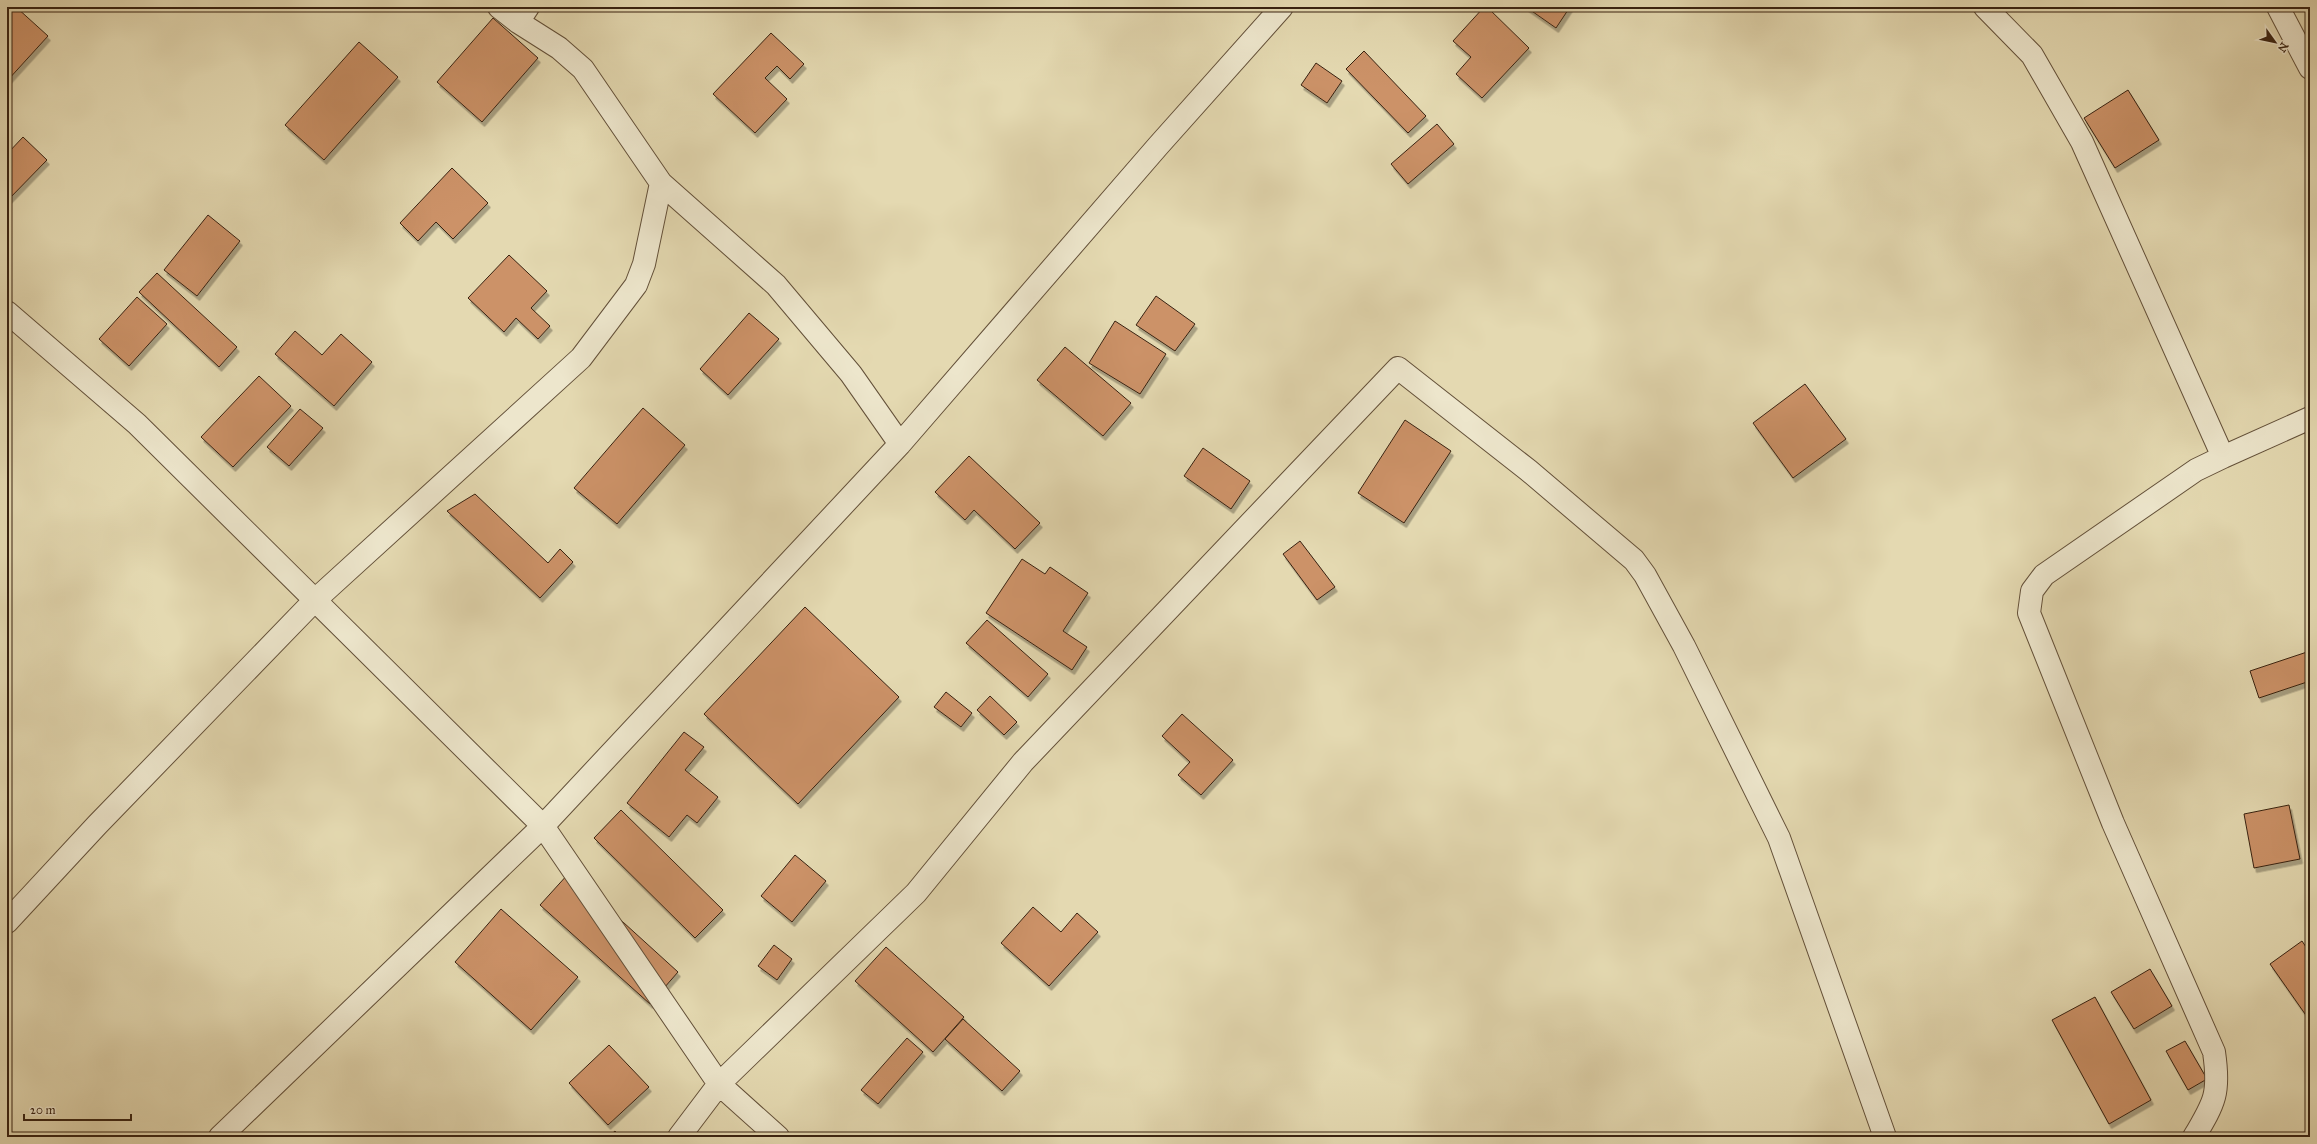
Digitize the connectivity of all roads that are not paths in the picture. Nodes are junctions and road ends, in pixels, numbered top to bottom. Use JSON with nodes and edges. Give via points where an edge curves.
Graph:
{"nodes":[{"id":1,"x":499,"y":7,"type":"edge"},
{"id":2,"x":1282,"y":7,"type":"edge"},
{"id":3,"x":1985,"y":7,"type":"edge"},
{"id":4,"x":2278,"y":7,"type":"edge"},
{"id":5,"x":523,"y":15,"type":"edge"},
{"id":6,"x":2310,"y":68,"type":"edge"},
{"id":7,"x":661,"y":183,"type":"junction"},
{"id":8,"x":7,"y":312,"type":"edge"},
{"id":9,"x":2310,"y":418,"type":"edge"},
{"id":10,"x":900,"y":444,"type":"junction"},
{"id":11,"x":2223,"y":457,"type":"junction"},
{"id":12,"x":314,"y":601,"type":"junction"},
{"id":13,"x":543,"y":826,"type":"junction"},
{"id":14,"x":7,"y":922,"type":"edge"},
{"id":15,"x":719,"y":1084,"type":"junction"},
{"id":16,"x":220,"y":1137,"type":"edge"},
{"id":17,"x":679,"y":1137,"type":"edge"},
{"id":18,"x":778,"y":1137,"type":"edge"},
{"id":19,"x":1885,"y":1137,"type":"edge"},
{"id":20,"x":2194,"y":1137,"type":"edge"}],
"edges":[{"from":1,"to":5,"type":"street"},
{"from":2,"to":10,"type":"street"},
{"from":3,"to":11,"type":"street","via":[[2032,55],[2082,142]]},
{"from":4,"to":6,"type":"street"},
{"from":5,"to":7,"type":"street","via":[[583,69]]},
{"from":7,"to":10,"type":"street","via":[[776,285],[851,374]]},
{"from":7,"to":12,"type":"street","via":[[644,264],[636,285],[581,358]]},
{"from":8,"to":12,"type":"street","via":[[137,424],[272,556]]},
{"from":9,"to":11,"type":"street"},
{"from":10,"to":13,"type":"street"},
{"from":11,"to":20,"type":"street","via":[[2196,470],[2044,575],[2032,591],[2029,613],[2113,823],[2214,1052],[2217,1092]]},
{"from":12,"to":13,"type":"street"},
{"from":12,"to":14,"type":"street","via":[[97,825]]},
{"from":13,"to":15,"type":"street"},
{"from":13,"to":16,"type":"street"},
{"from":15,"to":17,"type":"street"},
{"from":15,"to":18,"type":"street"},
{"from":15,"to":19,"type":"street","via":[[916,893],[1023,762],[1398,368],[1528,470],[1634,560],[1646,575],[1779,838]]}]}
